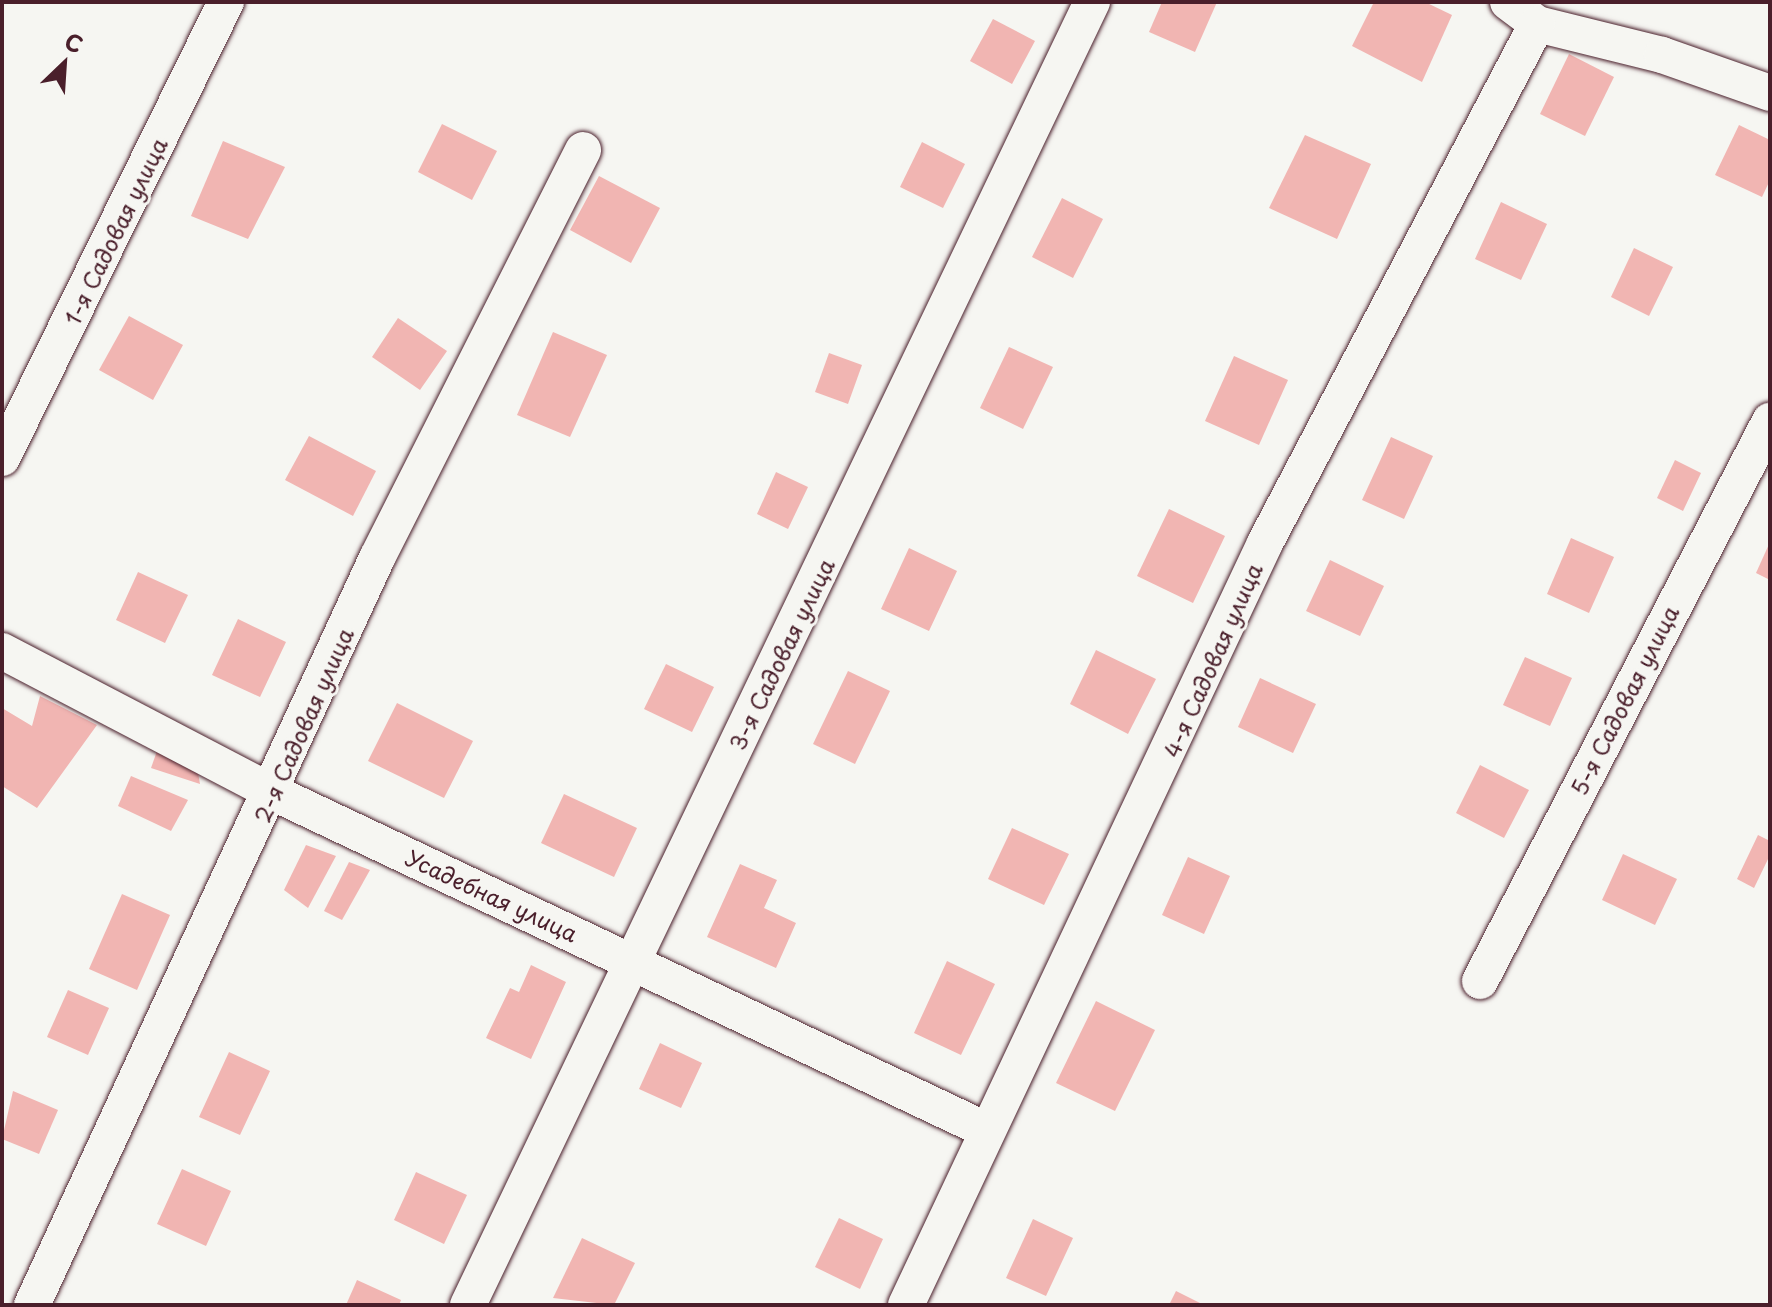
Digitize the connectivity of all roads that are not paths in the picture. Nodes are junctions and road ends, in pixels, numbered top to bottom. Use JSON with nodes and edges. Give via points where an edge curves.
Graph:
{"nodes":[{"id":1,"x":226,"y":2,"type":"edge"},
{"id":2,"x":1092,"y":2,"type":"edge"},
{"id":3,"x":1508,"y":2,"type":"edge"},
{"id":4,"x":1537,"y":24,"type":"junction"},
{"id":5,"x":1770,"y":93,"type":"edge"},
{"id":6,"x":583,"y":150,"type":"dead end"},
{"id":7,"x":1770,"y":421,"type":"edge"},
{"id":8,"x":2,"y":458,"type":"edge"},
{"id":9,"x":2,"y":651,"type":"edge"},
{"id":10,"x":274,"y":793,"type":"junction"},
{"id":11,"x":634,"y":962,"type":"junction"},
{"id":12,"x":1480,"y":981,"type":"dead end"},
{"id":13,"x":986,"y":1130,"type":"junction"},
{"id":14,"x":32,"y":1305,"type":"edge"},
{"id":15,"x":468,"y":1305,"type":"edge"},
{"id":16,"x":906,"y":1305,"type":"edge"}],
"edges":[{"from":1,"to":8,"type":"street","name":"1-я Садовая улица"},
{"from":2,"to":11,"type":"street","name":"3-я Садовая улица"},
{"from":3,"to":4,"type":"street"},
{"from":4,"to":5,"type":"street","via":[[1662,55]]},
{"from":4,"to":13,"type":"street","name":"4-я Садовая улица","via":[[1265,543]]},
{"from":6,"to":10,"type":"street","name":"2-я Садовая улица","via":[[377,558]]},
{"from":7,"to":12,"type":"street","name":"5-я Садовая улица"},
{"from":9,"to":10,"type":"street","name":"Усадебная улица"},
{"from":10,"to":11,"type":"street","name":"Усадебная улица"},
{"from":10,"to":14,"type":"street","name":"2-я Садовая улица"},
{"from":11,"to":13,"type":"street","name":"Усадебная улица"},
{"from":11,"to":15,"type":"street","name":"3-я Садовая улица"},
{"from":13,"to":16,"type":"street","name":"4-я Садовая улица"}]}
